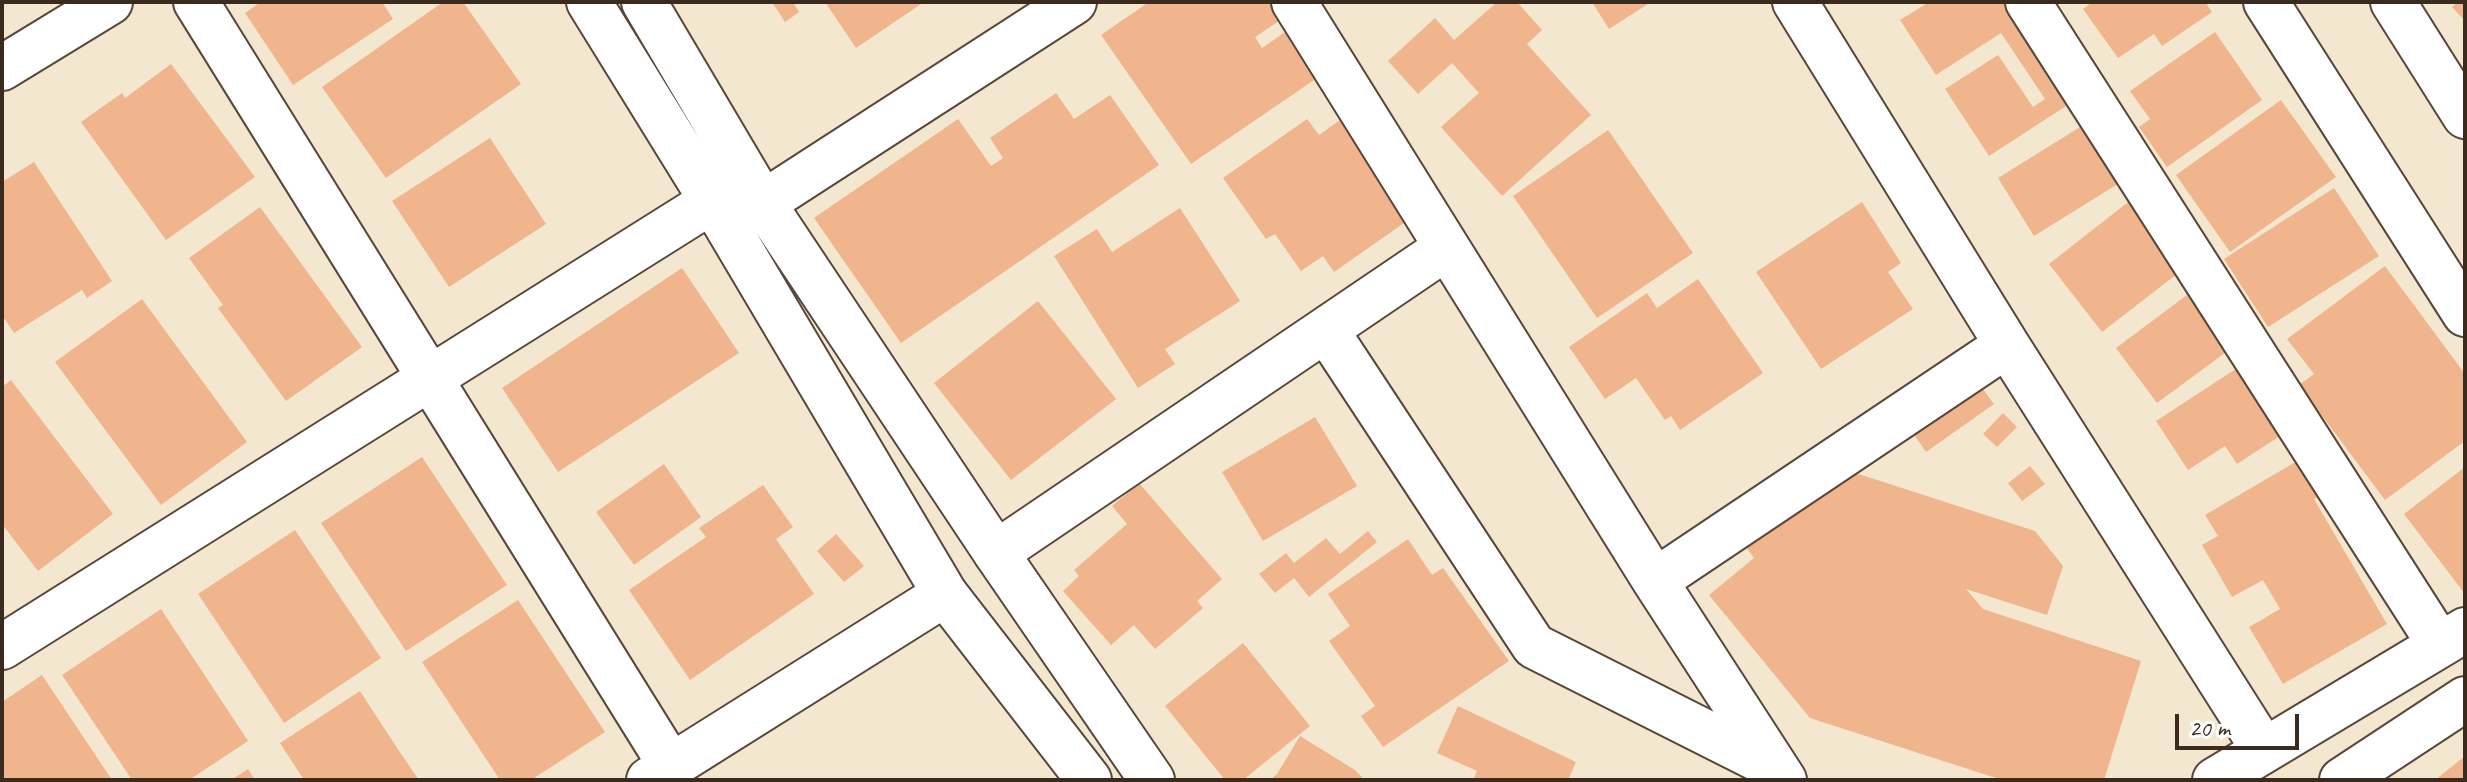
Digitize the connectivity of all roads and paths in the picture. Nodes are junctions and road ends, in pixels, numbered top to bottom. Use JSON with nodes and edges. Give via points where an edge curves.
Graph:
{"nodes":[{"id":1,"x":110,"y":2,"type":"edge"},
{"id":2,"x":196,"y":2,"type":"edge"},
{"id":3,"x":589,"y":2,"type":"edge"},
{"id":4,"x":644,"y":2,"type":"edge"},
{"id":5,"x":1074,"y":2,"type":"edge"},
{"id":6,"x":1294,"y":2,"type":"edge"},
{"id":7,"x":2028,"y":2,"type":"edge"},
{"id":8,"x":2266,"y":2,"type":"edge"},
{"id":9,"x":2393,"y":2,"type":"edge"},
{"id":10,"x":1805,"y":6,"type":"edge"},
{"id":11,"x":7,"y":54,"type":"edge"},
{"id":12,"x":2465,"y":116,"type":"edge"},
{"id":13,"x":712,"y":201,"type":"junction"},
{"id":14,"x":763,"y":203,"type":"junction"},
{"id":15,"x":1446,"y":248,"type":"junction"},
{"id":16,"x":2465,"y":314,"type":"edge"},
{"id":17,"x":1326,"y":330,"type":"junction"},
{"id":18,"x":2007,"y":345,"type":"junction"},
{"id":19,"x":430,"y":378,"type":"junction"},
{"id":20,"x":996,"y":553,"type":"junction"},
{"id":21,"x":1655,"y":581,"type":"junction"},
{"id":22,"x":945,"y":594,"type":"junction"},
{"id":23,"x":2452,"y":637,"type":"edge"},
{"id":24,"x":2,"y":647,"type":"edge"},
{"id":25,"x":2465,"y":699,"type":"edge"},
{"id":26,"x":2264,"y":750,"type":"junction"},
{"id":27,"x":660,"y":773,"type":"edge"},
{"id":28,"x":1780,"y":774,"type":"edge"},
{"id":29,"x":1089,"y":780,"type":"edge"},
{"id":30,"x":1152,"y":780,"type":"edge"},
{"id":31,"x":2215,"y":780,"type":"edge"},
{"id":32,"x":2342,"y":780,"type":"edge"}],
"edges":[{"from":1,"to":11,"type":"street"},
{"from":2,"to":19,"type":"street"},
{"from":3,"to":13,"type":"street"},
{"from":4,"to":14,"type":"street"},
{"from":5,"to":14,"type":"street"},
{"from":6,"to":15,"type":"street"},
{"from":7,"to":23,"type":"street"},
{"from":8,"to":16,"type":"street"},
{"from":9,"to":12,"type":"street"},
{"from":10,"to":18,"type":"street"},
{"from":13,"to":19,"type":"street"},
{"from":13,"to":22,"type":"street"},
{"from":14,"to":20,"type":"street"},
{"from":15,"to":17,"type":"street"},
{"from":15,"to":21,"type":"street"},
{"from":17,"to":20,"type":"street"},
{"from":17,"to":28,"type":"street","via":[[1534,646]]},
{"from":18,"to":21,"type":"street"},
{"from":18,"to":26,"type":"street"},
{"from":19,"to":24,"type":"street"},
{"from":19,"to":27,"type":"street"},
{"from":20,"to":30,"type":"street"},
{"from":21,"to":28,"type":"street"},
{"from":22,"to":27,"type":"street"},
{"from":22,"to":29,"type":"street"},
{"from":23,"to":26,"type":"street"},
{"from":25,"to":32,"type":"street"},
{"from":26,"to":31,"type":"street"}]}
